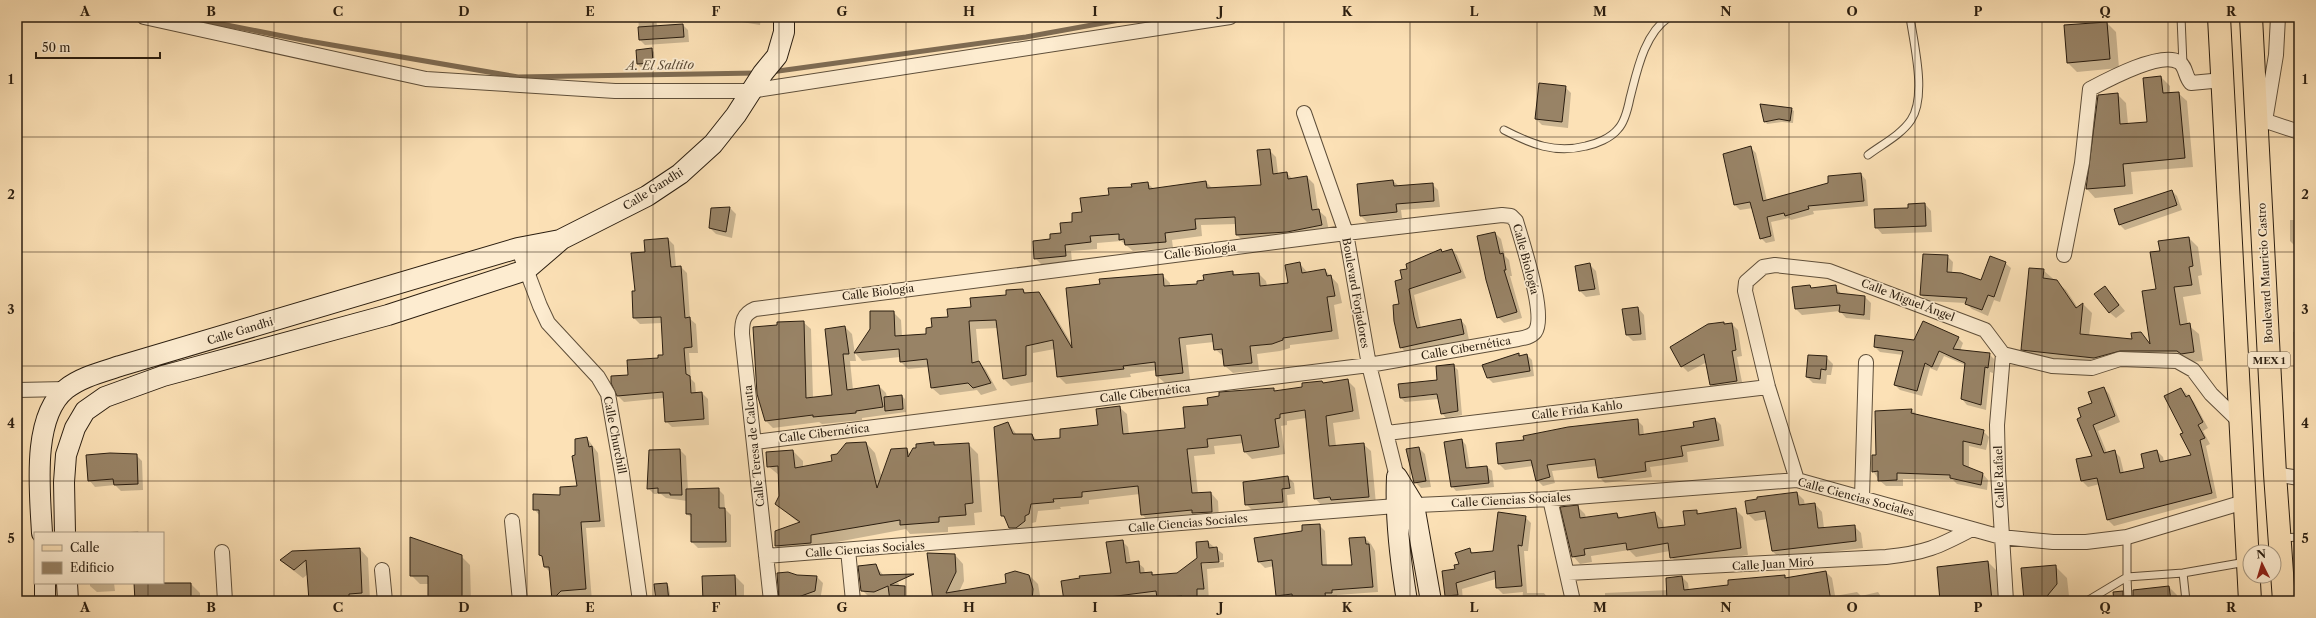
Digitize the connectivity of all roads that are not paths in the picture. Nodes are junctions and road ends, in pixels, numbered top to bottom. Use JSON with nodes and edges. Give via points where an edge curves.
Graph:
{"nodes":[{"id":1,"x":144,"y":17,"type":"edge"},
{"id":2,"x":784,"y":17,"type":"edge"},
{"id":3,"x":1230,"y":17,"type":"edge"},
{"id":4,"x":1669,"y":17,"type":"edge"},
{"id":5,"x":1910,"y":17,"type":"edge"},
{"id":6,"x":2181,"y":17,"type":"edge"},
{"id":7,"x":2219,"y":17,"type":"edge"},
{"id":8,"x":2251,"y":17,"type":"edge"},
{"id":9,"x":2278,"y":17,"type":"edge"},
{"id":10,"x":2183,"y":65,"type":"junction"},
{"id":11,"x":2223,"y":80,"type":"junction"},
{"id":12,"x":750,"y":91,"type":"junction"},
{"id":13,"x":1304,"y":113,"type":"dead end"},
{"id":14,"x":2261,"y":120,"type":"junction"},
{"id":15,"x":1504,"y":130,"type":"dead end"},
{"id":16,"x":2299,"y":132,"type":"edge"},
{"id":17,"x":1868,"y":155,"type":"dead end"},
{"id":18,"x":1346,"y":233,"type":"junction"},
{"id":19,"x":562,"y":239,"type":"junction"},
{"id":20,"x":518,"y":248,"type":"junction"},
{"id":21,"x":2064,"y":255,"type":"dead end"},
{"id":22,"x":526,"y":270,"type":"junction"},
{"id":23,"x":766,"y":306,"type":"joint"},
{"id":24,"x":1534,"y":333,"type":"joint"},
{"id":25,"x":2003,"y":354,"type":"junction"},
{"id":26,"x":1866,"y":362,"type":"dead end"},
{"id":27,"x":1369,"y":365,"type":"junction"},
{"id":28,"x":1768,"y":388,"type":"junction"},
{"id":29,"x":66,"y":389,"type":"junction"},
{"id":30,"x":17,"y":390,"type":"edge"},
{"id":31,"x":2241,"y":423,"type":"junction"},
{"id":32,"x":1387,"y":434,"type":"junction"},
{"id":33,"x":755,"y":442,"type":"junction"},
{"id":34,"x":2275,"y":474,"type":"junction"},
{"id":35,"x":1396,"y":476,"type":"joint"},
{"id":36,"x":2299,"y":478,"type":"edge"},
{"id":37,"x":1797,"y":480,"type":"junction"},
{"id":38,"x":1862,"y":497,"type":"junction"},
{"id":39,"x":1550,"y":499,"type":"junction"},
{"id":40,"x":2244,"y":502,"type":"junction"},
{"id":41,"x":1404,"y":506,"type":"junction"},
{"id":42,"x":512,"y":521,"type":"dead end"},
{"id":43,"x":1972,"y":529,"type":"junction"},
{"id":44,"x":42,"y":532,"type":"edge"},
{"id":45,"x":65,"y":532,"type":"edge"},
{"id":46,"x":2001,"y":537,"type":"junction"},
{"id":47,"x":2127,"y":537,"type":"junction"},
{"id":48,"x":2289,"y":538,"type":"edge"},
{"id":49,"x":2247,"y":544,"type":"edge"},
{"id":50,"x":848,"y":550,"type":"junction"},
{"id":51,"x":222,"y":552,"type":"dead end"},
{"id":52,"x":766,"y":556,"type":"junction"},
{"id":53,"x":2242,"y":562,"type":"edge"},
{"id":54,"x":382,"y":570,"type":"dead end"},
{"id":55,"x":1568,"y":573,"type":"junction"},
{"id":56,"x":2183,"y":573,"type":"junction"},
{"id":57,"x":2127,"y":577,"type":"junction"},
{"id":58,"x":45,"y":584,"type":"edge"},
{"id":59,"x":67,"y":584,"type":"edge"},
{"id":60,"x":2249,"y":584,"type":"edge"},
{"id":61,"x":45,"y":601,"type":"edge"},
{"id":62,"x":68,"y":601,"type":"edge"},
{"id":63,"x":225,"y":601,"type":"edge"},
{"id":64,"x":385,"y":601,"type":"edge"},
{"id":65,"x":520,"y":601,"type":"edge"},
{"id":66,"x":640,"y":601,"type":"edge"},
{"id":67,"x":770,"y":601,"type":"edge"},
{"id":68,"x":853,"y":601,"type":"edge"},
{"id":69,"x":1407,"y":601,"type":"edge"},
{"id":70,"x":1431,"y":601,"type":"edge"},
{"id":71,"x":1574,"y":601,"type":"edge"},
{"id":72,"x":2006,"y":601,"type":"edge"},
{"id":73,"x":2087,"y":601,"type":"edge"},
{"id":74,"x":2128,"y":601,"type":"edge"},
{"id":75,"x":2186,"y":601,"type":"edge"},
{"id":76,"x":2250,"y":601,"type":"edge"},
{"id":77,"x":2284,"y":601,"type":"edge"}],
"edges":[{"from":1,"to":12,"type":"street","via":[[426,79],[615,91]]},
{"from":2,"to":12,"type":"main road","name":"Calle Gandhi","via":[[784,32],[777,56]]},
{"from":3,"to":12,"type":"street"},
{"from":4,"to":15,"type":"lane","via":[[1661,22],[1642,55],[1624,118],[1619,128],[1611,135],[1591,145],[1552,148],[1530,144]]},
{"from":5,"to":17,"type":"lane","via":[[1917,66],[1918,105],[1905,127]]},
{"from":6,"to":10,"type":"lane"},
{"from":7,"to":11,"type":"main road","number":"MEX 1"},
{"from":8,"to":14,"type":"main road","name":"Boulevard Mauricio Castro","number":"MEX 1"},
{"from":9,"to":14,"type":"street","via":[[2276,55]]},
{"from":10,"to":11,"type":"street","via":[[2186,78],[2191,83]]},
{"from":10,"to":21,"type":"street","via":[[2168,60],[2136,66],[2090,89],[2082,163]]},
{"from":11,"to":31,"type":"main road","number":"MEX 1"},
{"from":12,"to":19,"type":"main road","name":"Calle Gandhi","via":[[736,115],[713,144],[680,174],[647,196]]},
{"from":13,"to":18,"type":"street","name":"Boulevard Forjadores"},
{"from":14,"to":16,"type":"street"},
{"from":14,"to":34,"type":"main road","name":"Boulevard Mauricio Castro","number":"MEX 1"},
{"from":18,"to":23,"type":"street","name":"Calle Biología"},
{"from":18,"to":24,"type":"street","name":"Calle Biología","via":[[1511,216],[1516,221],[1534,286],[1539,321]]},
{"from":18,"to":27,"type":"street","name":"Boulevard Forjadores"},
{"from":19,"to":20,"type":"main road","name":"Calle Gandhi"},
{"from":19,"to":22,"type":"main road","name":"Calle Gandhi"},
{"from":20,"to":22,"type":"street","name":"Calle Churchill"},
{"from":20,"to":29,"type":"main road","name":"Calle Gandhi","via":[[91,375]]},
{"from":22,"to":45,"type":"main road","name":"Calle Gandhi","via":[[388,315],[170,374],[105,397],[85,411],[75,428],[66,455]]},
{"from":22,"to":66,"type":"street","name":"Calle Churchill","via":[[548,322],[598,377],[608,394]]},
{"from":23,"to":33,"type":"street","name":"Calle Teresa de Calcuta","via":[[748,312],[742,325]]},
{"from":24,"to":27,"type":"street","name":"Calle Cibernética","via":[[1518,339]]},
{"from":25,"to":28,"type":"street","name":"Calle Miguel Ángel","via":[[1985,330],[1886,291],[1829,271],[1776,265],[1763,267],[1753,274],[1746,282],[1745,291]]},
{"from":25,"to":31,"type":"street","via":[[2052,366],[2092,368],[2120,359],[2177,361],[2193,370],[2211,394]]},
{"from":25,"to":46,"type":"street","name":"Calle Rafael","via":[[1997,425]]},
{"from":26,"to":38,"type":"street"},
{"from":27,"to":32,"type":"street","name":"Boulevard Forjadores"},
{"from":27,"to":33,"type":"street","name":"Calle Cibernética"},
{"from":28,"to":32,"type":"street","name":"Calle Frida Kahlo"},
{"from":28,"to":37,"type":"street","name":"Calle Miguel Ángel"},
{"from":29,"to":30,"type":"street"},
{"from":29,"to":44,"type":"main road","name":"Calle Gandhi","via":[[51,406],[44,433],[40,462]]},
{"from":31,"to":40,"type":"main road","number":"MEX 1"},
{"from":32,"to":35,"type":"street","name":"Boulevard Forjadores"},
{"from":33,"to":52,"type":"street","name":"Calle Teresa de Calcuta"},
{"from":34,"to":36,"type":"street"},
{"from":34,"to":48,"type":"main road","name":"Boulevard Mauricio Castro","number":"MEX 1"},
{"from":35,"to":41,"type":"main road","name":"Boulevard Forjadores"},
{"from":37,"to":38,"type":"street","name":"Calle Ciencias Sociales"},
{"from":37,"to":39,"type":"street","name":"Calle Ciencias Sociales"},
{"from":38,"to":43,"type":"street","name":"Calle Ciencias Sociales"},
{"from":39,"to":41,"type":"street","name":"Calle Ciencias Sociales"},
{"from":39,"to":55,"type":"street"},
{"from":40,"to":47,"type":"street","name":"Calle Ciencias Sociales"},
{"from":40,"to":49,"type":"main road","number":"MEX 1"},
{"from":41,"to":50,"type":"street","name":"Calle Ciencias Sociales"},
{"from":41,"to":69,"type":"main road","name":"Boulevard Forjadores","via":[[1399,550]]},
{"from":41,"to":70,"type":"main road","name":"Boulevard Forjadores"},
{"from":42,"to":65,"type":"street"},
{"from":43,"to":46,"type":"street","name":"Calle Ciencias Sociales"},
{"from":43,"to":55,"type":"street","name":"Calle Juan Miró","via":[[1923,552],[1852,561]]},
{"from":46,"to":47,"type":"street","name":"Calle Ciencias Sociales","via":[[2086,542]]},
{"from":46,"to":72,"type":"street","name":"Calle Rafael"},
{"from":47,"to":57,"type":"lane"},
{"from":48,"to":77,"type":"main road","name":"Boulevard Mauricio Castro","number":"MEX 1"},
{"from":50,"to":52,"type":"street","name":"Calle Ciencias Sociales"},
{"from":50,"to":68,"type":"street"},
{"from":51,"to":63,"type":"street"},
{"from":52,"to":67,"type":"street","name":"Calle Teresa de Calcuta"},
{"from":53,"to":56,"type":"lane"},
{"from":54,"to":64,"type":"street"},
{"from":55,"to":71,"type":"street"},
{"from":56,"to":57,"type":"lane"},
{"from":56,"to":75,"type":"lane"},
{"from":57,"to":73,"type":"lane"},
{"from":57,"to":74,"type":"lane"},
{"from":58,"to":61,"type":"main road"},
{"from":59,"to":62,"type":"main road"},
{"from":60,"to":76,"type":"main road","number":"MEX 1"}]}
